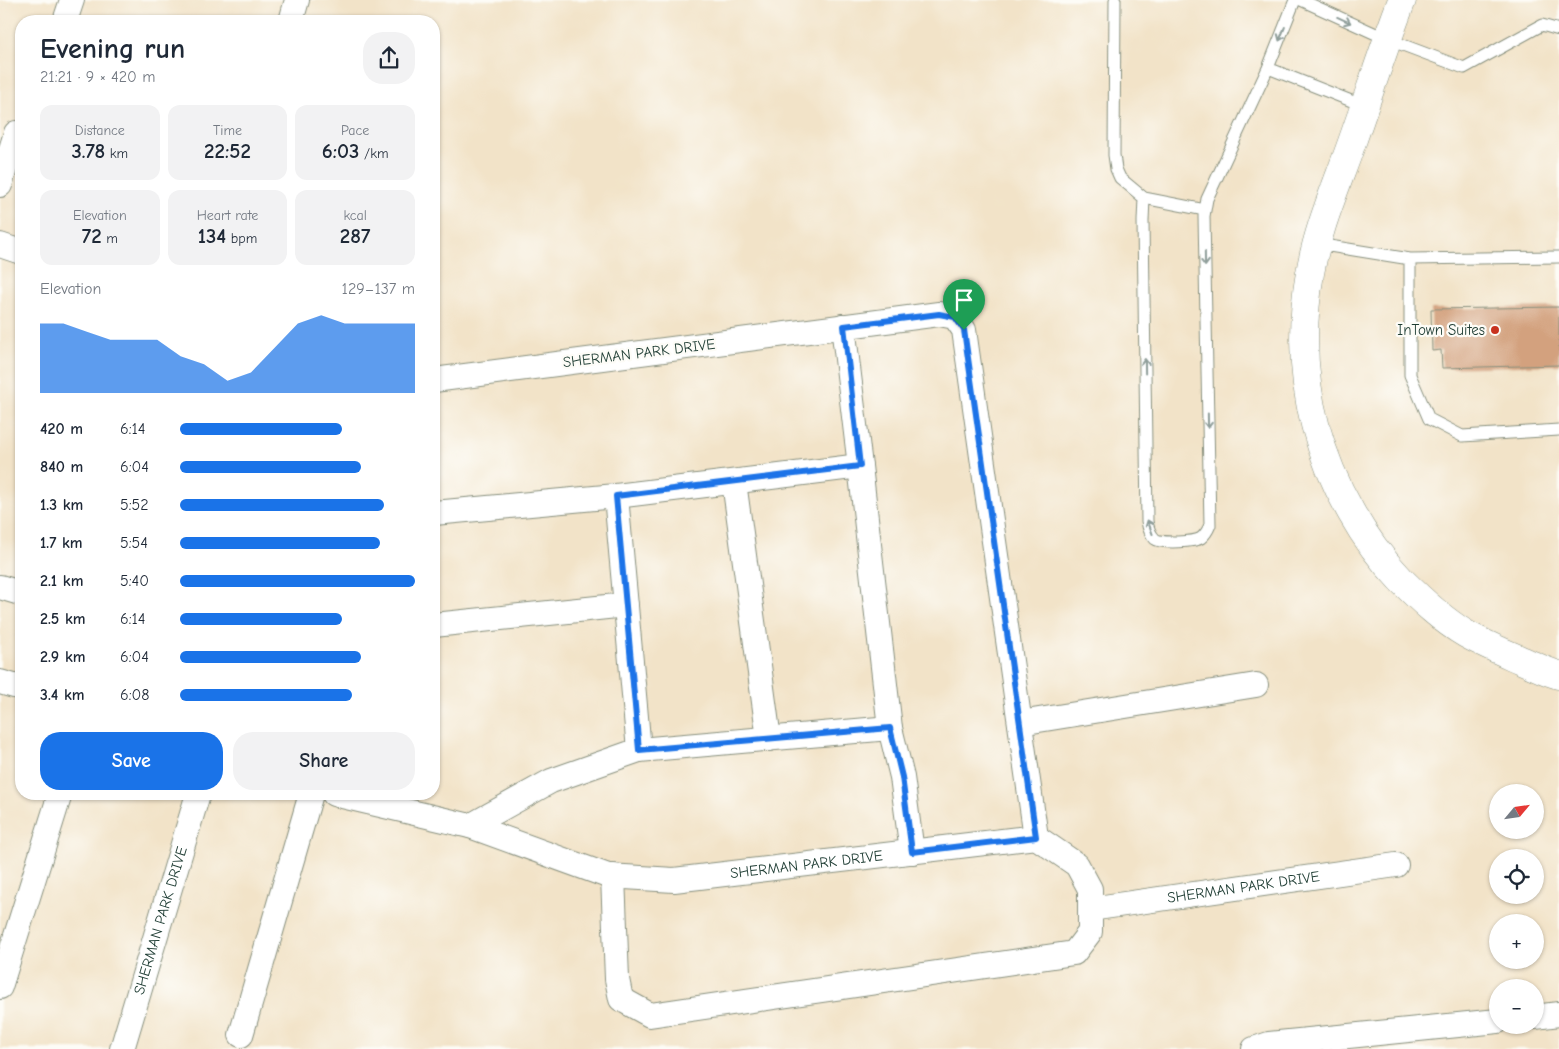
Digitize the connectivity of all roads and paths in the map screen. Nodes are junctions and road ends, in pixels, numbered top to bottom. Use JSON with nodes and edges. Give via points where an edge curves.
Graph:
{"nodes":[{"id":1,"x":72,"y":0,"type":"edge"},
{"id":2,"x":297,"y":0,"type":"edge"},
{"id":3,"x":1115,"y":0,"type":"edge"},
{"id":4,"x":1296,"y":0,"type":"edge"},
{"id":5,"x":1301,"y":0,"type":"edge"},
{"id":6,"x":1402,"y":0,"type":"edge"},
{"id":7,"x":67,"y":15,"type":"edge"},
{"id":8,"x":292,"y":15,"type":"edge"},
{"id":9,"x":1559,"y":30,"type":"edge"},
{"id":10,"x":1387,"y":39,"type":"junction"},
{"id":11,"x":1268,"y":68,"type":"junction"},
{"id":12,"x":1365,"y":106,"type":"junction"},
{"id":13,"x":15,"y":136,"type":"edge"},
{"id":14,"x":0,"y":186,"type":"edge"},
{"id":15,"x":1144,"y":198,"type":"junction"},
{"id":16,"x":1205,"y":210,"type":"junction"},
{"id":17,"x":0,"y":244,"type":"edge"},
{"id":18,"x":1317,"y":244,"type":"junction"},
{"id":19,"x":15,"y":250,"type":"edge"},
{"id":20,"x":1559,"y":257,"type":"edge"},
{"id":21,"x":1410,"y":259,"type":"junction"},
{"id":22,"x":844,"y":326,"type":"junction"},
{"id":23,"x":440,"y":379,"type":"edge"},
{"id":24,"x":1559,"y":430,"type":"edge"},
{"id":25,"x":860,"y":466,"type":"junction"},
{"id":26,"x":734,"y":482,"type":"junction"},
{"id":27,"x":616,"y":496,"type":"junction"},
{"id":28,"x":440,"y":512,"type":"edge"},
{"id":29,"x":0,"y":587,"type":"edge"},
{"id":30,"x":15,"y":592,"type":"edge"},
{"id":31,"x":626,"y":605,"type":"junction"},
{"id":32,"x":440,"y":624,"type":"edge"},
{"id":33,"x":1559,"y":675,"type":"edge"},
{"id":34,"x":0,"y":682,"type":"edge"},
{"id":35,"x":1256,"y":685,"type":"dead end"},
{"id":36,"x":15,"y":686,"type":"edge"},
{"id":37,"x":1020,"y":723,"type":"junction"},
{"id":38,"x":890,"y":728,"type":"junction"},
{"id":39,"x":769,"y":739,"type":"junction"},
{"id":40,"x":639,"y":750,"type":"junction"},
{"id":41,"x":58,"y":800,"type":"edge"},
{"id":42,"x":196,"y":800,"type":"edge"},
{"id":43,"x":309,"y":800,"type":"edge"},
{"id":44,"x":360,"y":800,"type":"edge"},
{"id":45,"x":470,"y":826,"type":"junction"},
{"id":46,"x":1036,"y":837,"type":"junction"},
{"id":47,"x":912,"y":852,"type":"junction"},
{"id":48,"x":1396,"y":865,"type":"dead end"},
{"id":49,"x":613,"y":876,"type":"junction"},
{"id":50,"x":1090,"y":909,"type":"junction"},
{"id":51,"x":0,"y":987,"type":"edge"},
{"id":52,"x":1559,"y":1014,"type":"edge"},
{"id":53,"x":1544,"y":1016,"type":"edge"},
{"id":54,"x":1489,"y":1022,"type":"edge"},
{"id":55,"x":241,"y":1035,"type":"dead end"},
{"id":56,"x":122,"y":1049,"type":"edge"},
{"id":57,"x":1254,"y":1049,"type":"edge"}],
"edges":[{"from":1,"to":7,"type":"street"},
{"from":2,"to":8,"type":"street"},
{"from":3,"to":15,"type":"lane","via":[[1116,169],[1120,178]]},
{"from":4,"to":11,"type":"lane","one_way":true},
{"from":5,"to":10,"type":"lane","one_way":true},
{"from":6,"to":10,"type":"highway"},
{"from":9,"to":10,"type":"lane","via":[[1542,25],[1464,68]]},
{"from":10,"to":12,"type":"highway"},
{"from":11,"to":12,"type":"lane"},
{"from":11,"to":16,"type":"lane","via":[[1207,199]]},
{"from":12,"to":18,"type":"highway"},
{"from":13,"to":14,"type":"street"},
{"from":15,"to":16,"type":"lane"},
{"from":16,"to":15,"type":"lane","one_way":true,"via":[[1210,525],[1201,538],[1162,542],[1152,535],[1147,521]]},
{"from":17,"to":19,"type":"street"},
{"from":18,"to":21,"type":"lane"},
{"from":18,"to":33,"type":"highway","via":[[1304,318],[1304,360],[1312,414],[1322,452],[1365,538],[1427,606],[1465,634]]},
{"from":20,"to":21,"type":"lane"},
{"from":21,"to":24,"type":"lane","via":[[1410,375],[1429,419],[1462,436]]},
{"from":22,"to":23,"type":"street","name":"SHERMAN PARK DRIVE"},
{"from":22,"to":25,"type":"street"},
{"from":22,"to":37,"type":"street","name":"SHERMAN PARK DRIVE","via":[[939,314],[955,317],[964,330]]},
{"from":25,"to":26,"type":"street"},
{"from":25,"to":38,"type":"street"},
{"from":26,"to":27,"type":"street"},
{"from":26,"to":39,"type":"street"},
{"from":27,"to":28,"type":"street"},
{"from":27,"to":31,"type":"street"},
{"from":29,"to":30,"type":"street"},
{"from":31,"to":32,"type":"street"},
{"from":31,"to":40,"type":"street"},
{"from":34,"to":36,"type":"street"},
{"from":35,"to":37,"type":"street"},
{"from":37,"to":46,"type":"street","name":"SHERMAN PARK DRIVE"},
{"from":38,"to":39,"type":"street"},
{"from":38,"to":47,"type":"street","via":[[902,777]]},
{"from":39,"to":40,"type":"street"},
{"from":40,"to":45,"type":"street","via":[[551,781]]},
{"from":41,"to":51,"type":"street"},
{"from":42,"to":56,"type":"street","name":"SHERMAN PARK DRIVE"},
{"from":43,"to":55,"type":"street"},
{"from":44,"to":45,"type":"street","name":"SHERMAN PARK DRIVE"},
{"from":45,"to":49,"type":"street","name":"SHERMAN PARK DRIVE"},
{"from":46,"to":47,"type":"street","name":"SHERMAN PARK DRIVE"},
{"from":46,"to":50,"type":"street","via":[[1077,866],[1090,889]]},
{"from":47,"to":49,"type":"street","name":"SHERMAN PARK DRIVE","via":[[674,880]]},
{"from":48,"to":50,"type":"street","name":"SHERMAN PARK DRIVE"},
{"from":49,"to":50,"type":"street","via":[[617,980],[621,999],[650,1015],[1074,953],[1090,932]]},
{"from":52,"to":53,"type":"street"},
{"from":54,"to":57,"type":"street","via":[[1269,1044]]}]}
